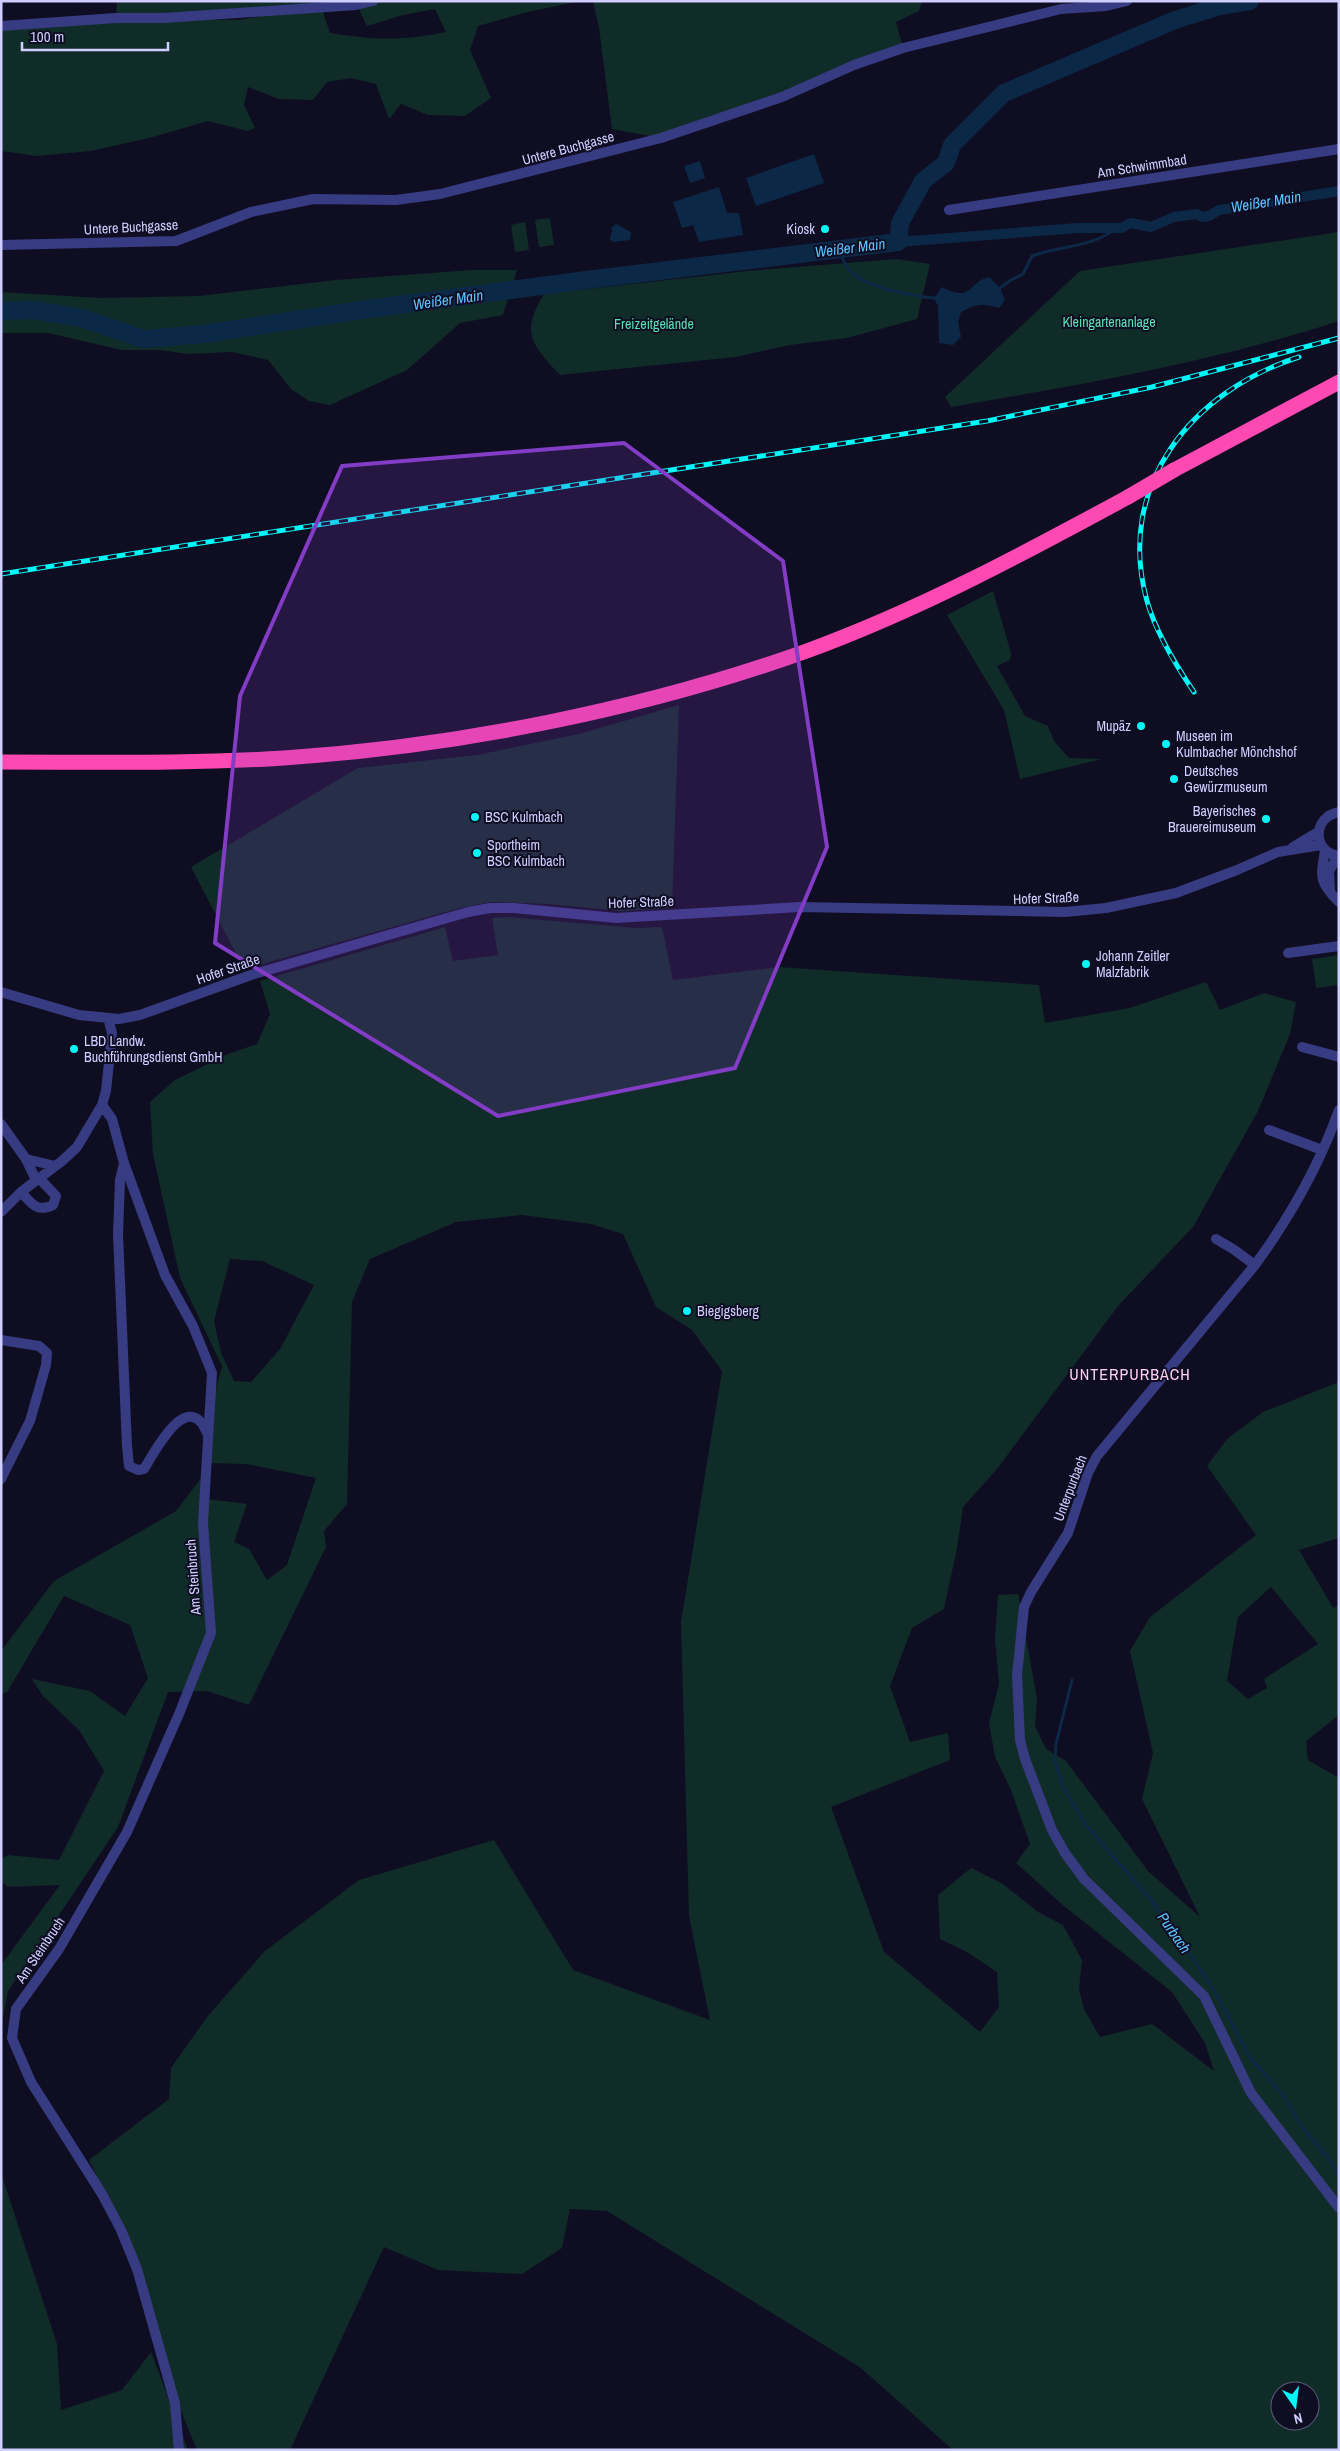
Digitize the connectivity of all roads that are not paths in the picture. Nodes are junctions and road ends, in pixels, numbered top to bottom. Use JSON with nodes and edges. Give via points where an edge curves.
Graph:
{"nodes":[{"id":1,"x":373,"y":1,"type":"edge"},
{"id":2,"x":1127,"y":1,"type":"edge"},
{"id":3,"x":1,"y":26,"type":"edge"},
{"id":4,"x":1339,"y":149,"type":"edge"},
{"id":5,"x":949,"y":210,"type":"dead end"},
{"id":6,"x":1,"y":245,"type":"edge"},
{"id":7,"x":1339,"y":382,"type":"edge"},
{"id":8,"x":1,"y":762,"type":"edge"},
{"id":9,"x":1339,"y":812,"type":"edge"},
{"id":10,"x":1318,"y":832,"type":"junction"},
{"id":11,"x":1323,"y":847,"type":"junction"},
{"id":12,"x":1291,"y":848,"type":"junction"},
{"id":13,"x":1339,"y":856,"type":"edge"},
{"id":14,"x":1330,"y":892,"type":"junction"},
{"id":15,"x":1339,"y":902,"type":"edge"},
{"id":16,"x":1339,"y":946,"type":"edge"},
{"id":17,"x":1288,"y":953,"type":"dead end"},
{"id":18,"x":1,"y":992,"type":"edge"},
{"id":19,"x":108,"y":1018,"type":"junction"},
{"id":20,"x":1302,"y":1046,"type":"dead end"},
{"id":21,"x":1339,"y":1057,"type":"edge"},
{"id":22,"x":102,"y":1105,"type":"junction"},
{"id":23,"x":1339,"y":1110,"type":"edge"},
{"id":24,"x":1,"y":1124,"type":"edge"},
{"id":25,"x":1270,"y":1130,"type":"dead end"},
{"id":26,"x":1322,"y":1150,"type":"junction"},
{"id":27,"x":26,"y":1158,"type":"junction"},
{"id":28,"x":124,"y":1163,"type":"junction"},
{"id":29,"x":55,"y":1166,"type":"junction"},
{"id":30,"x":38,"y":1179,"type":"junction"},
{"id":31,"x":22,"y":1192,"type":"junction"},
{"id":32,"x":1,"y":1212,"type":"edge"},
{"id":33,"x":1216,"y":1239,"type":"dead end"},
{"id":34,"x":1255,"y":1265,"type":"junction"},
{"id":35,"x":1,"y":1340,"type":"edge"},
{"id":36,"x":208,"y":1433,"type":"junction"},
{"id":37,"x":1,"y":1479,"type":"edge"},
{"id":38,"x":1339,"y":2208,"type":"edge"},
{"id":39,"x":179,"y":2450,"type":"edge"}],
"edges":[{"from":1,"to":3,"type":"street","via":[[356,5],[164,18]]},
{"from":2,"to":6,"type":"street","name":"Untere Buchgasse","via":[[1054,10],[903,48],[854,65],[782,97],[661,138],[440,194],[396,200],[313,200],[251,212],[176,241]]},
{"from":4,"to":5,"type":"street","name":"Am Schwimmbad"},
{"from":7,"to":8,"type":"highway","bridge":true,"via":[[1007,562],[872,625],[740,673],[585,713],[490,732],[385,747],[286,758],[147,764]]},
{"from":9,"to":10,"type":"street","name":"Hofer Straße","via":[[1328,816]]},
{"from":10,"to":11,"type":"street"},
{"from":10,"to":12,"type":"street","name":"Hofer Straße"},
{"from":11,"to":12,"type":"street","name":"Hofer Straße"},
{"from":11,"to":13,"type":"street"},
{"from":11,"to":14,"type":"street","via":[[1321,878]]},
{"from":12,"to":19,"type":"street","name":"Hofer Straße","via":[[1176,893],[1106,908],[1065,912],[800,907],[616,918],[490,908],[251,976],[140,1015]]},
{"from":13,"to":14,"type":"street","via":[[1329,871]]},
{"from":14,"to":15,"type":"street"},
{"from":16,"to":17,"type":"street"},
{"from":18,"to":19,"type":"street","name":"Hofer Straße","via":[[79,1015]]},
{"from":19,"to":22,"type":"street","via":[[112,1033]]},
{"from":20,"to":21,"type":"street"},
{"from":22,"to":28,"type":"street","via":[[112,1119]]},
{"from":22,"to":29,"type":"street","via":[[77,1147]]},
{"from":23,"to":26,"type":"street","name":"Unterpurbach"},
{"from":24,"to":27,"type":"street"},
{"from":25,"to":26,"type":"street"},
{"from":26,"to":34,"type":"street","name":"Unterpurbach","via":[[1291,1212]]},
{"from":27,"to":29,"type":"street"},
{"from":27,"to":30,"type":"street"},
{"from":28,"to":36,"type":"street","name":"Am Steinbruch","via":[[165,1275],[193,1326],[212,1373]]},
{"from":28,"to":36,"type":"street","via":[[120,1180],[118,1234],[130,1466],[144,1469],[167,1432],[185,1419],[198,1419]]},
{"from":29,"to":30,"type":"street"},
{"from":30,"to":31,"type":"street"},
{"from":30,"to":31,"type":"street","via":[[56,1196],[53,1205],[43,1209],[34,1207]]},
{"from":31,"to":32,"type":"street"},
{"from":33,"to":34,"type":"street"},
{"from":34,"to":38,"type":"street","name":"Unterpurbach","via":[[1097,1456],[1088,1473],[1068,1533],[1024,1607],[1017,1675],[1022,1748],[1052,1830],[1065,1853],[1084,1879],[1204,1996],[1251,2093]]},
{"from":35,"to":37,"type":"street","via":[[39,1346],[47,1353],[30,1421]]},
{"from":36,"to":39,"type":"street","name":"Am Steinbruch","via":[[203,1522],[211,1633],[127,1832],[59,1949],[16,2008],[12,2038],[31,2082],[102,2194],[134,2261],[175,2403]]}]}
